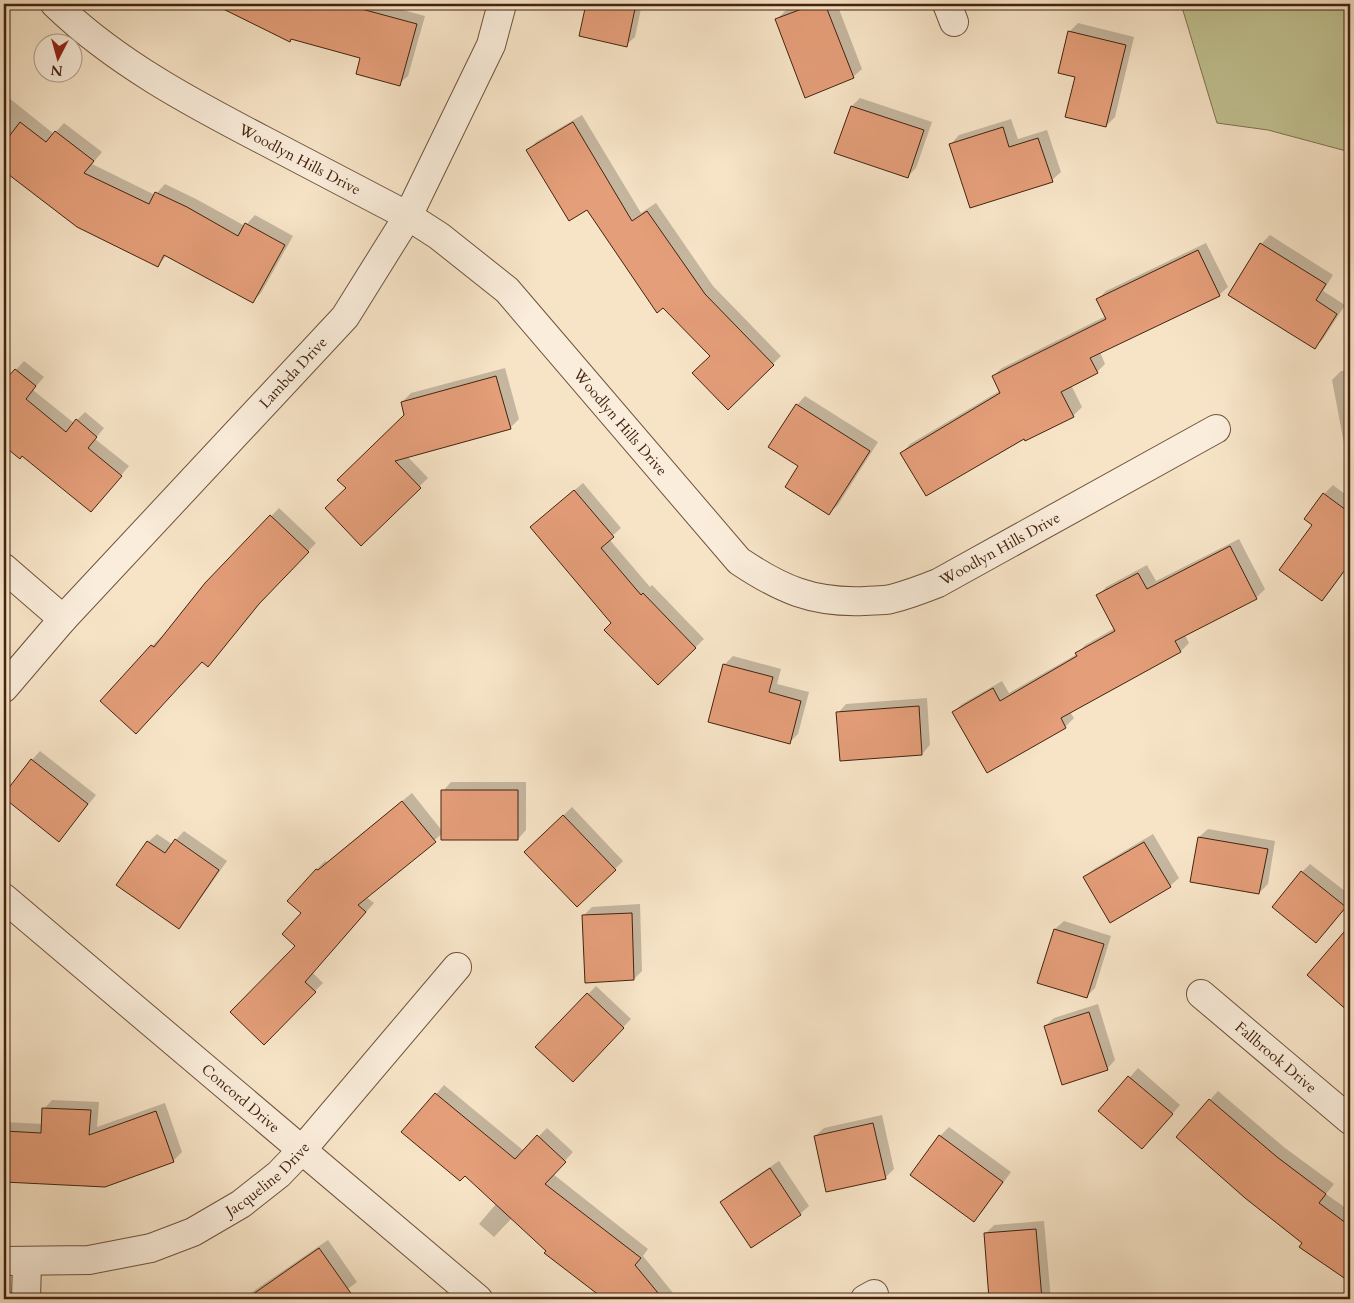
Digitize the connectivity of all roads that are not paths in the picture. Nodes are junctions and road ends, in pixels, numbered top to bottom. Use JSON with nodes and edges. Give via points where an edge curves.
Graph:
{"nodes":[{"id":1,"x":55,"y":4,"type":"edge"},
{"id":2,"x":502,"y":4,"type":"edge"},
{"id":3,"x":408,"y":216,"type":"junction"},
{"id":4,"x":1216,"y":429,"type":"dead end"},
{"id":5,"x":4,"y":568,"type":"edge"},
{"id":6,"x":63,"y":619,"type":"junction"},
{"id":7,"x":4,"y":688,"type":"edge"},
{"id":8,"x":4,"y":898,"type":"edge"},
{"id":9,"x":457,"y":967,"type":"dead end"},
{"id":10,"x":1201,"y":994,"type":"dead end"},
{"id":11,"x":1350,"y":1120,"type":"edge"},
{"id":12,"x":301,"y":1151,"type":"junction"},
{"id":13,"x":15,"y":1261,"type":"edge"},
{"id":14,"x":26,"y":1299,"type":"edge"},
{"id":15,"x":478,"y":1299,"type":"edge"}],
"edges":[{"from":1,"to":3,"type":"street","name":"Woodlyn Hills Drive","via":[[77,26],[129,64],[185,98]]},
{"from":2,"to":3,"type":"street","name":"Lambda Drive","via":[[491,45]]},
{"from":3,"to":4,"type":"street","name":"Woodlyn Hills Drive","via":[[439,236],[507,290],[739,561],[785,588],[821,600],[890,600],[938,583]]},
{"from":3,"to":6,"type":"street","name":"Lambda Drive","via":[[345,318]]},
{"from":5,"to":6,"type":"street"},
{"from":6,"to":7,"type":"street","name":"Lambda Drive"},
{"from":8,"to":12,"type":"street","name":"Concord Drive"},
{"from":9,"to":12,"type":"street","name":"Jacqueline Drive"},
{"from":10,"to":11,"type":"street","name":"Fallbrook Drive"},
{"from":12,"to":13,"type":"street","name":"Jacqueline Drive","via":[[279,1174],[241,1204],[193,1232],[151,1248],[89,1260]]},
{"from":12,"to":15,"type":"street","name":"Concord Drive"},
{"from":13,"to":14,"type":"street"}]}
